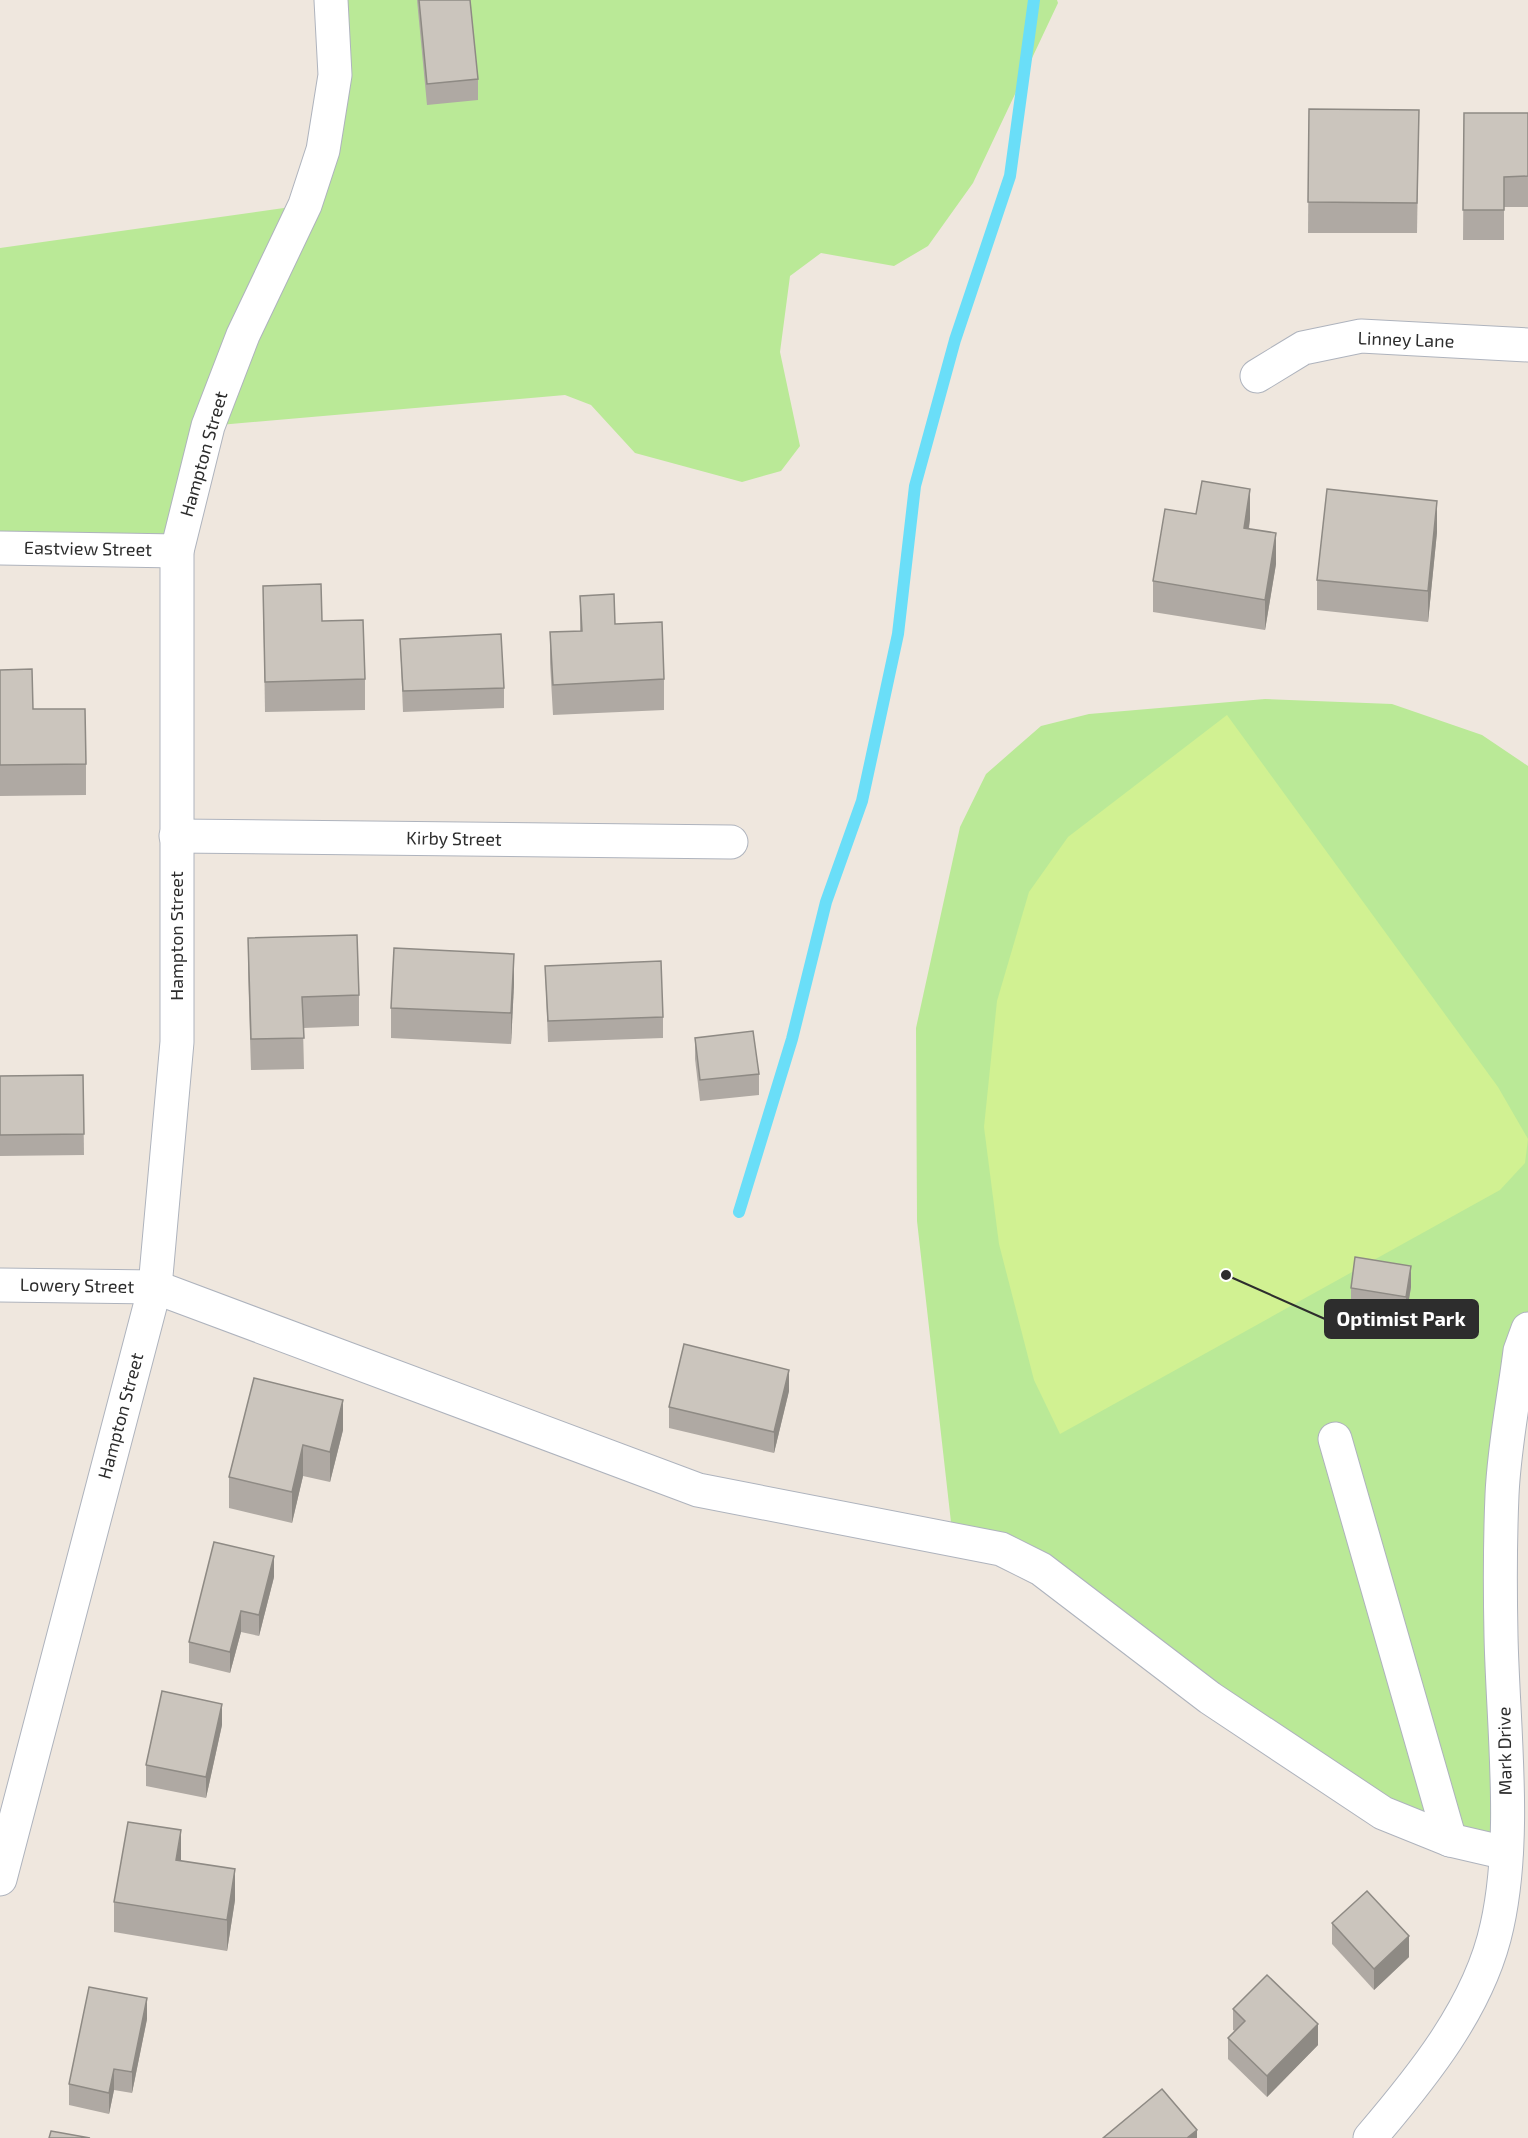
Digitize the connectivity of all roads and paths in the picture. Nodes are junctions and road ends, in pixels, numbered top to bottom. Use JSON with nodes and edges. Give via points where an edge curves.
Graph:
{"nodes":[{"id":1,"x":331,"y":0,"type":"edge"},
{"id":2,"x":1528,"y":345,"type":"edge"},
{"id":3,"x":1257,"y":376,"type":"dead end"},
{"id":4,"x":0,"y":548,"type":"edge"},
{"id":5,"x":177,"y":551,"type":"junction"},
{"id":6,"x":176,"y":836,"type":"junction"},
{"id":7,"x":731,"y":842,"type":"dead end"},
{"id":8,"x":0,"y":1285,"type":"edge"},
{"id":9,"x":155,"y":1287,"type":"junction"},
{"id":10,"x":1528,"y":1329,"type":"edge"},
{"id":11,"x":1335,"y":1439,"type":"dead end"},
{"id":12,"x":1450,"y":1840,"type":"junction"},
{"id":13,"x":1506,"y":1853,"type":"junction"},
{"id":14,"x":0,"y":1879,"type":"edge"},
{"id":15,"x":1370,"y":2138,"type":"edge"}],
"edges":[{"from":1,"to":5,"type":"street","name":"Hampton Street","via":[[335,75],[323,150],[305,205],[243,334],[208,426]]},
{"from":2,"to":3,"type":"street","name":"Linney Lane","via":[[1361,336],[1303,348]]},
{"from":4,"to":5,"type":"street","name":"Eastview Street"},
{"from":5,"to":6,"type":"street","name":"Hampton Street"},
{"from":6,"to":7,"type":"street","name":"Kirby Street"},
{"from":6,"to":9,"type":"street","name":"Hampton Street","via":[[177,1042]]},
{"from":8,"to":9,"type":"street","name":"Lowery Street"},
{"from":9,"to":12,"type":"street","name":"Lowery Street","via":[[698,1490],[1002,1549],[1041,1569],[1210,1698],[1373,1806]]},
{"from":9,"to":14,"type":"street","name":"Hampton Street"},
{"from":10,"to":13,"type":"street","name":"Mark Drive","via":[[1520,1351],[1502,1494]]},
{"from":11,"to":12,"type":"street"},
{"from":12,"to":13,"type":"street","name":"Lowery Street"},
{"from":13,"to":15,"type":"street","name":"Mark Drive","via":[[1497,1926],[1478,1985],[1436,2053]]}]}
